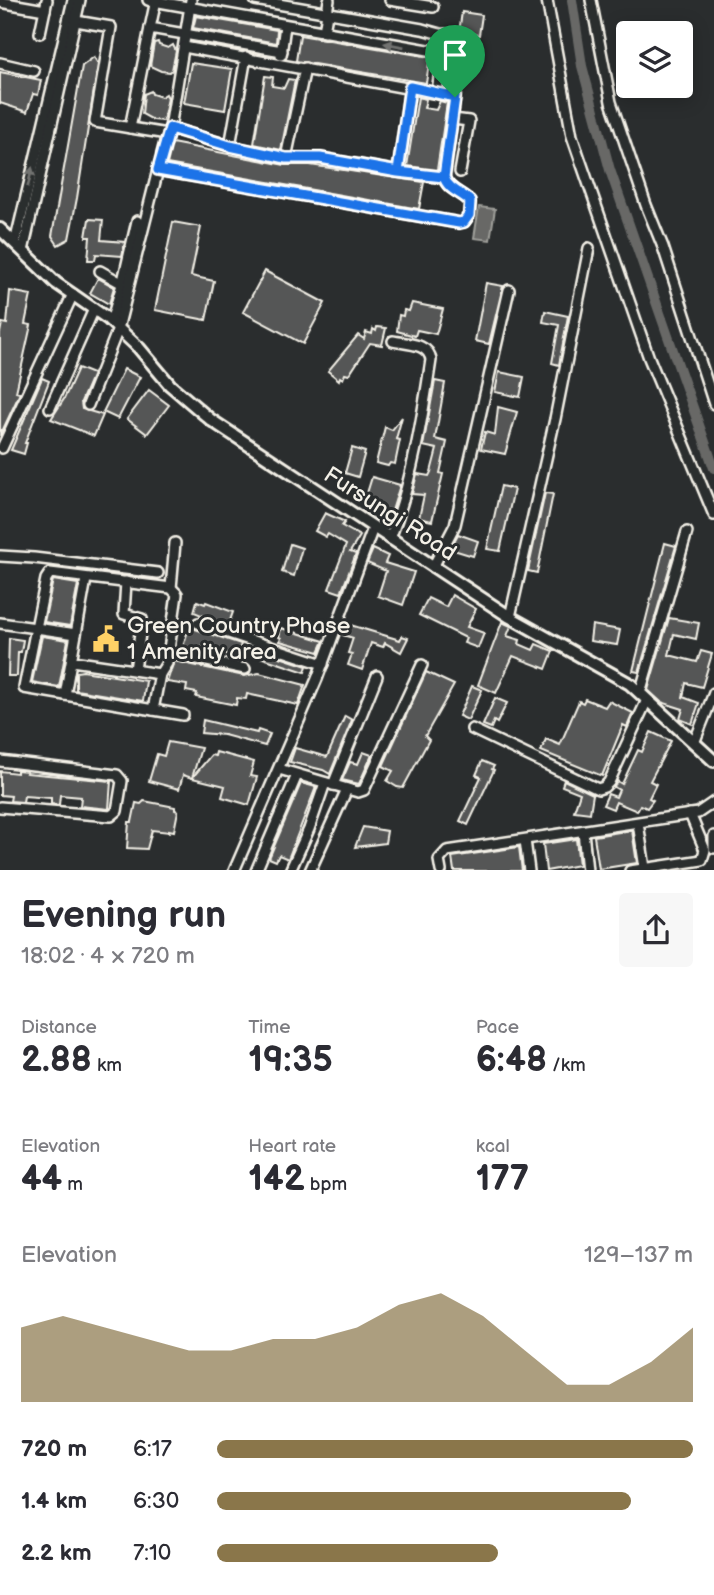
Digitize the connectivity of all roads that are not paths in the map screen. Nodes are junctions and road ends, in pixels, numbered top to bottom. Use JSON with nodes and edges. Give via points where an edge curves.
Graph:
{"nodes":[{"id":1,"x":73,"y":0,"type":"edge"},
{"id":2,"x":80,"y":0,"type":"edge"},
{"id":3,"x":255,"y":0,"type":"edge"},
{"id":4,"x":329,"y":0,"type":"edge"},
{"id":5,"x":390,"y":0,"type":"edge"},
{"id":6,"x":547,"y":0,"type":"edge"},
{"id":7,"x":591,"y":0,"type":"edge"},
{"id":8,"x":153,"y":1,"type":"edge"},
{"id":9,"x":0,"y":2,"type":"edge"},
{"id":10,"x":277,"y":2,"type":"edge"},
{"id":11,"x":191,"y":4,"type":"edge"},
{"id":12,"x":46,"y":5,"type":"edge"},
{"id":13,"x":307,"y":5,"type":"edge"},
{"id":14,"x":433,"y":6,"type":"dead end"},
{"id":15,"x":326,"y":13,"type":"junction"},
{"id":16,"x":76,"y":21,"type":"junction"},
{"id":17,"x":285,"y":25,"type":"junction"},
{"id":18,"x":150,"y":28,"type":"junction"},
{"id":19,"x":324,"y":32,"type":"junction"},
{"id":20,"x":40,"y":33,"type":"dead end"},
{"id":21,"x":186,"y":34,"type":"junction"},
{"id":22,"x":445,"y":34,"type":"junction"},
{"id":23,"x":184,"y":47,"type":"junction"},
{"id":24,"x":282,"y":51,"type":"junction"},
{"id":25,"x":442,"y":53,"type":"junction"},
{"id":26,"x":462,"y":56,"type":"junction"},
{"id":27,"x":246,"y":57,"type":"junction"},
{"id":28,"x":0,"y":63,"type":"edge"},
{"id":29,"x":279,"y":63,"type":"junction"},
{"id":30,"x":305,"y":68,"type":"junction"},
{"id":31,"x":34,"y":71,"type":"dead end"},
{"id":32,"x":410,"y":87,"type":"junction"},
{"id":33,"x":437,"y":92,"type":"junction"},
{"id":34,"x":455,"y":97,"type":"junction"},
{"id":35,"x":453,"y":120,"type":"junction"},
{"id":36,"x":130,"y":128,"type":"junction"},
{"id":37,"x":168,"y":131,"type":"junction"},
{"id":38,"x":230,"y":146,"type":"junction"},
{"id":39,"x":286,"y":158,"type":"junction"},
{"id":40,"x":158,"y":170,"type":"junction"},
{"id":41,"x":398,"y":172,"type":"junction"},
{"id":42,"x":460,"y":172,"type":"dead end"},
{"id":43,"x":444,"y":177,"type":"junction"},
{"id":44,"x":137,"y":221,"type":"dead end"},
{"id":45,"x":0,"y":229,"type":"edge"},
{"id":46,"x":19,"y":247,"type":"junction"},
{"id":47,"x":589,"y":248,"type":"dead end"},
{"id":48,"x":100,"y":271,"type":"dead end"},
{"id":49,"x":123,"y":284,"type":"junction"},
{"id":50,"x":509,"y":290,"type":"dead end"},
{"id":51,"x":72,"y":294,"type":"junction"},
{"id":52,"x":94,"y":309,"type":"junction"},
{"id":53,"x":115,"y":325,"type":"junction"},
{"id":54,"x":393,"y":341,"type":"dead end"},
{"id":55,"x":714,"y":404,"type":"edge"},
{"id":56,"x":88,"y":405,"type":"dead end"},
{"id":57,"x":50,"y":408,"type":"dead end"},
{"id":58,"x":2,"y":448,"type":"dead end"},
{"id":59,"x":714,"y":515,"type":"edge"},
{"id":60,"x":373,"y":528,"type":"junction"},
{"id":61,"x":687,"y":532,"type":"dead end"},
{"id":62,"x":390,"y":539,"type":"junction"},
{"id":63,"x":175,"y":543,"type":"dead end"},
{"id":64,"x":0,"y":556,"type":"edge"},
{"id":65,"x":433,"y":567,"type":"junction"},
{"id":66,"x":158,"y":573,"type":"dead end"},
{"id":67,"x":86,"y":579,"type":"junction"},
{"id":68,"x":126,"y":582,"type":"junction"},
{"id":69,"x":170,"y":588,"type":"junction"},
{"id":70,"x":510,"y":617,"type":"junction"},
{"id":71,"x":0,"y":623,"type":"edge"},
{"id":72,"x":198,"y":623,"type":"dead end"},
{"id":73,"x":36,"y":628,"type":"junction"},
{"id":74,"x":76,"y":634,"type":"junction"},
{"id":75,"x":169,"y":653,"type":"junction"},
{"id":76,"x":72,"y":661,"type":"junction"},
{"id":77,"x":323,"y":664,"type":"junction"},
{"id":78,"x":422,"y":665,"type":"dead end"},
{"id":79,"x":245,"y":669,"type":"dead end"},
{"id":80,"x":135,"y":670,"type":"junction"},
{"id":81,"x":160,"y":674,"type":"junction"},
{"id":82,"x":377,"y":676,"type":"dead end"},
{"id":83,"x":714,"y":693,"type":"edge"},
{"id":84,"x":65,"y":695,"type":"junction"},
{"id":85,"x":643,"y":697,"type":"junction"},
{"id":86,"x":153,"y":710,"type":"junction"},
{"id":87,"x":183,"y":715,"type":"dead end"},
{"id":88,"x":471,"y":729,"type":"dead end"},
{"id":89,"x":694,"y":743,"type":"junction"},
{"id":90,"x":0,"y":761,"type":"edge"},
{"id":91,"x":714,"y":761,"type":"edge"},
{"id":92,"x":279,"y":769,"type":"junction"},
{"id":93,"x":297,"y":775,"type":"junction"},
{"id":94,"x":329,"y":784,"type":"junction"},
{"id":95,"x":347,"y":789,"type":"junction"},
{"id":96,"x":714,"y":802,"type":"edge"},
{"id":97,"x":0,"y":807,"type":"edge"},
{"id":98,"x":690,"y":814,"type":"junction"},
{"id":99,"x":638,"y":823,"type":"junction"},
{"id":100,"x":583,"y":831,"type":"junction"},
{"id":101,"x":714,"y":836,"type":"edge"},
{"id":102,"x":525,"y":840,"type":"junction"},
{"id":103,"x":714,"y":848,"type":"edge"},
{"id":104,"x":645,"y":868,"type":"junction"},
{"id":105,"x":233,"y":870,"type":"edge"},
{"id":106,"x":256,"y":870,"type":"edge"},
{"id":107,"x":290,"y":870,"type":"edge"},
{"id":108,"x":310,"y":870,"type":"edge"},
{"id":109,"x":441,"y":870,"type":"edge"},
{"id":110,"x":529,"y":870,"type":"edge"},
{"id":111,"x":587,"y":870,"type":"edge"},
{"id":112,"x":630,"y":870,"type":"edge"}],
"edges":[{"from":46,"to":1,"type":"street","one_way":true},
{"from":2,"to":16,"type":"street"},
{"from":3,"to":10,"type":"street"},
{"from":4,"to":15,"type":"street"},
{"from":5,"to":14,"type":"street"},
{"from":6,"to":59,"type":"street","via":[[572,136],[649,358]]},
{"from":7,"to":55,"type":"street","via":[[611,102]]},
{"from":8,"to":11,"type":"street"},
{"from":8,"to":18,"type":"street"},
{"from":9,"to":12,"type":"street"},
{"from":10,"to":13,"type":"street"},
{"from":11,"to":17,"type":"street"},
{"from":11,"to":21,"type":"street"},
{"from":12,"to":20,"type":"street"},
{"from":13,"to":15,"type":"street"},
{"from":15,"to":19,"type":"street"},
{"from":15,"to":22,"type":"street"},
{"from":16,"to":36,"type":"street","via":[[111,27],[95,122]]},
{"from":16,"to":46,"type":"street"},
{"from":17,"to":19,"type":"street"},
{"from":17,"to":24,"type":"street"},
{"from":18,"to":21,"type":"street"},
{"from":18,"to":36,"type":"street"},
{"from":25,"to":19,"type":"street","one_way":true},
{"from":21,"to":23,"type":"street"},
{"from":21,"to":24,"type":"street"},
{"from":22,"to":25,"type":"street"},
{"from":22,"to":26,"type":"street","via":[[462,40]]},
{"from":23,"to":27,"type":"street"},
{"from":23,"to":37,"type":"street"},
{"from":24,"to":29,"type":"street"},
{"from":25,"to":26,"type":"street"},
{"from":25,"to":33,"type":"street"},
{"from":26,"to":34,"type":"street"},
{"from":27,"to":29,"type":"street"},
{"from":27,"to":38,"type":"street"},
{"from":28,"to":31,"type":"street"},
{"from":29,"to":30,"type":"street"},
{"from":30,"to":32,"type":"street"},
{"from":30,"to":39,"type":"street"},
{"from":32,"to":33,"type":"street"},
{"from":32,"to":41,"type":"street"},
{"from":33,"to":34,"type":"street"},
{"from":34,"to":35,"type":"street"},
{"from":35,"to":42,"type":"street","via":[[469,121]]},
{"from":35,"to":43,"type":"street"},
{"from":36,"to":37,"type":"street"},
{"from":37,"to":38,"type":"street"},
{"from":37,"to":40,"type":"street"},
{"from":38,"to":39,"type":"street"},
{"from":39,"to":41,"type":"street","via":[[320,158]]},
{"from":40,"to":43,"type":"street","via":[[464,222],[470,201],[452,190]]},
{"from":40,"to":53,"type":"street"},
{"from":41,"to":43,"type":"street"},
{"from":44,"to":49,"type":"street"},
{"from":45,"to":46,"type":"street","name":"Fursungi Road"},
{"from":46,"to":51,"type":"street","name":"Fursungi Road"},
{"from":47,"to":70,"type":"street"},
{"from":48,"to":49,"type":"street"},
{"from":49,"to":53,"type":"street"},
{"from":50,"to":65,"type":"street","via":[[455,525]]},
{"from":51,"to":52,"type":"street","name":"Fursungi Road"},
{"from":51,"to":58,"type":"street"},
{"from":52,"to":53,"type":"street","name":"Fursungi Road"},
{"from":52,"to":57,"type":"street"},
{"from":53,"to":56,"type":"street"},
{"from":53,"to":60,"type":"street","name":"Fursungi Road","via":[[170,385],[211,420]]},
{"from":54,"to":62,"type":"street","via":[[425,348],[432,360],[410,475]]},
{"from":60,"to":62,"type":"street","name":"Fursungi Road"},
{"from":60,"to":77,"type":"street"},
{"from":61,"to":85,"type":"street"},
{"from":62,"to":65,"type":"street","name":"Fursungi Road"},
{"from":63,"to":69,"type":"street"},
{"from":64,"to":66,"type":"street"},
{"from":65,"to":70,"type":"street","name":"Fursungi Road"},
{"from":67,"to":68,"type":"street"},
{"from":67,"to":73,"type":"street","via":[[48,574]]},
{"from":67,"to":74,"type":"street"},
{"from":68,"to":69,"type":"street"},
{"from":68,"to":80,"type":"street","via":[[124,614],[142,619]]},
{"from":69,"to":75,"type":"street","via":[[177,596]]},
{"from":70,"to":85,"type":"street","name":"Fursungi Road","via":[[631,684]]},
{"from":71,"to":73,"type":"street"},
{"from":72,"to":77,"type":"street"},
{"from":73,"to":74,"type":"street"},
{"from":73,"to":84,"type":"street","via":[[24,688]]},
{"from":74,"to":76,"type":"street"},
{"from":75,"to":79,"type":"street"},
{"from":75,"to":81,"type":"street"},
{"from":76,"to":80,"type":"street"},
{"from":76,"to":84,"type":"street"},
{"from":77,"to":92,"type":"street"},
{"from":78,"to":95,"type":"street","via":[[364,790]]},
{"from":80,"to":81,"type":"street"},
{"from":81,"to":86,"type":"street"},
{"from":82,"to":94,"type":"street"},
{"from":83,"to":89,"type":"street"},
{"from":84,"to":86,"type":"street"},
{"from":85,"to":88,"type":"street","via":[[609,782],[598,789]]},
{"from":85,"to":89,"type":"street","name":"Fursungi Road"},
{"from":86,"to":87,"type":"street"},
{"from":89,"to":91,"type":"street","name":"Fursungi Road"},
{"from":90,"to":97,"type":"street","via":[[117,775],[122,780],[117,811],[111,816]]},
{"from":92,"to":93,"type":"street"},
{"from":92,"to":105,"type":"street"},
{"from":93,"to":94,"type":"street"},
{"from":93,"to":106,"type":"street"},
{"from":94,"to":95,"type":"street"},
{"from":94,"to":107,"type":"street"},
{"from":95,"to":108,"type":"street"},
{"from":96,"to":98,"type":"street"},
{"from":98,"to":99,"type":"street"},
{"from":98,"to":104,"type":"street","via":[[705,850],[702,860]]},
{"from":99,"to":100,"type":"street"},
{"from":99,"to":104,"type":"street"},
{"from":100,"to":102,"type":"street"},
{"from":100,"to":111,"type":"street"},
{"from":101,"to":103,"type":"street"},
{"from":102,"to":109,"type":"street","via":[[447,851],[439,860]]},
{"from":102,"to":110,"type":"street"},
{"from":104,"to":112,"type":"street"}]}
